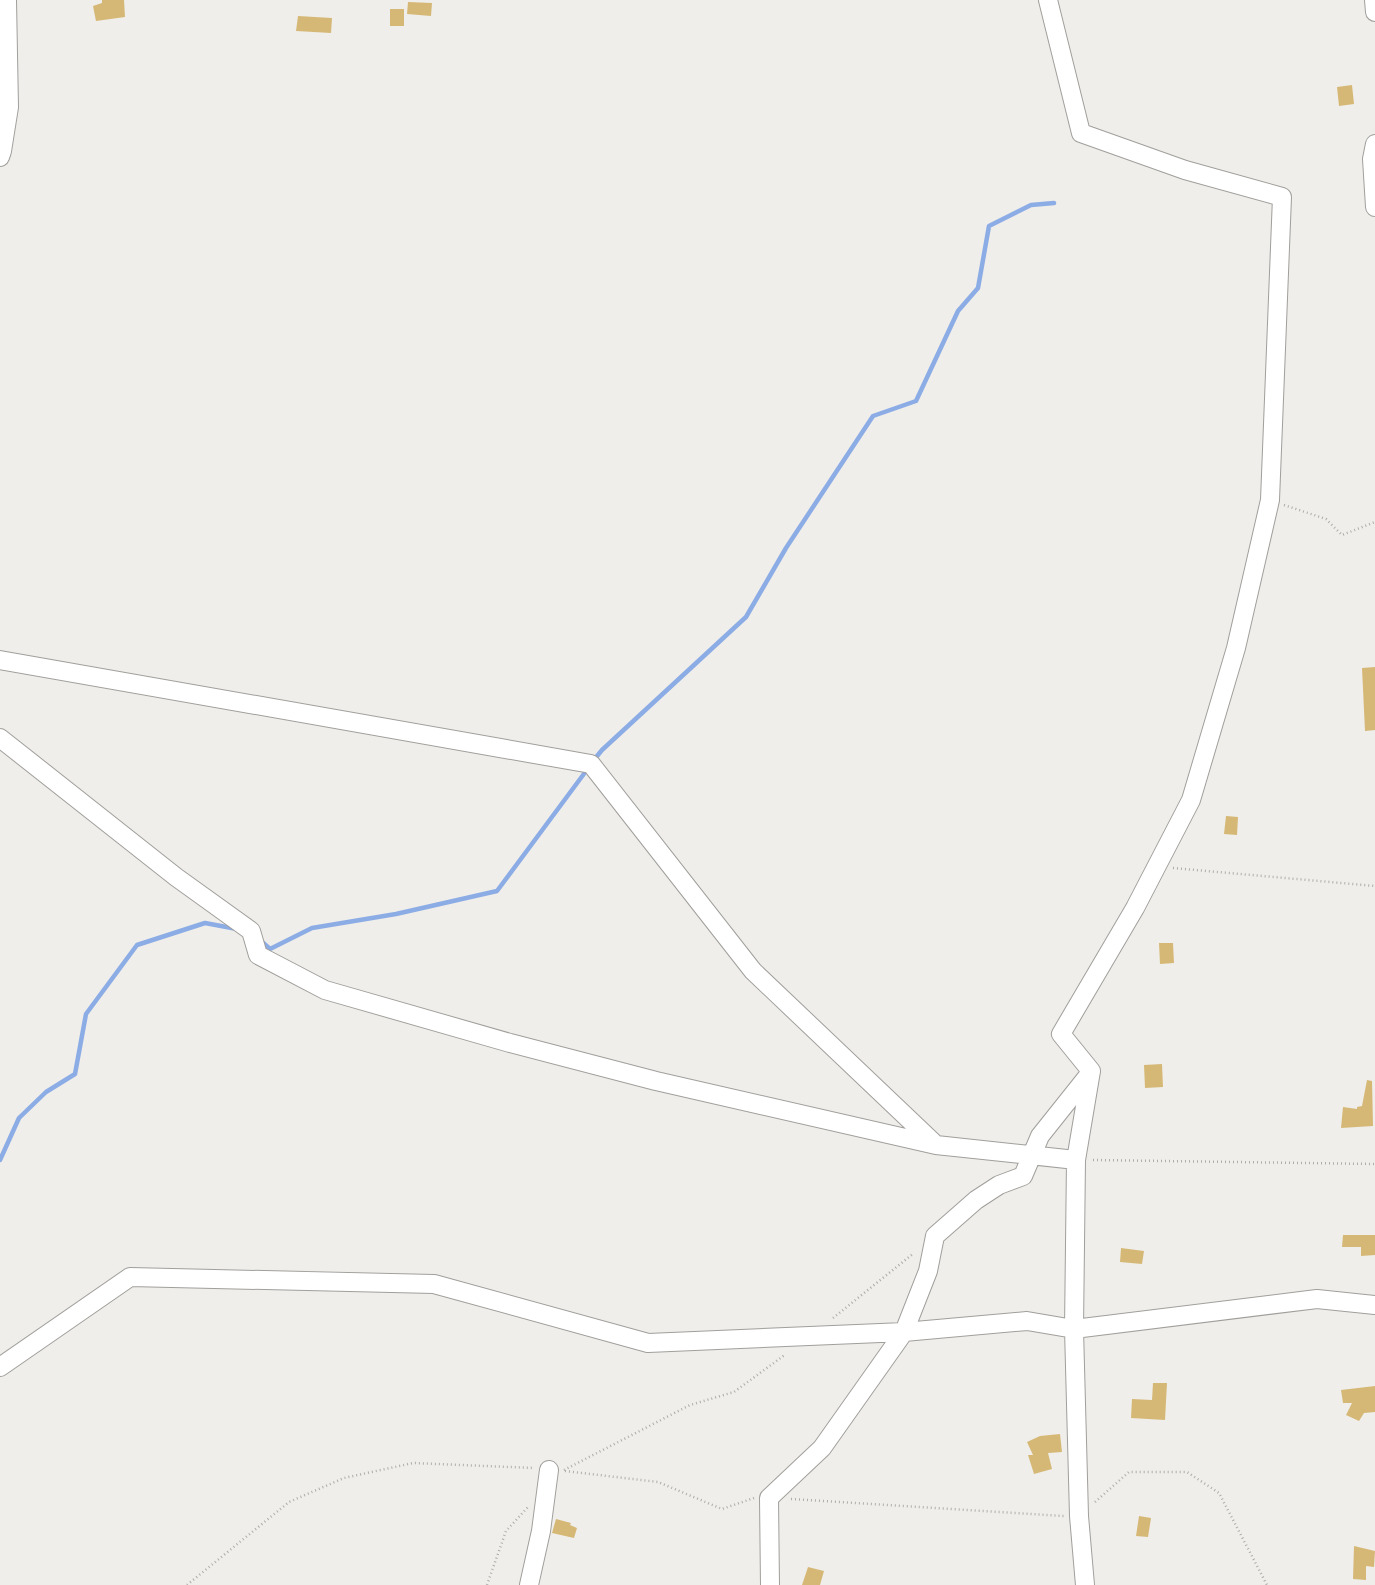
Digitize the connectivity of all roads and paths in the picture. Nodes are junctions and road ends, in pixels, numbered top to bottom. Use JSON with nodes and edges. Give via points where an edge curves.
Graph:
{"nodes":[{"id":1,"x":7,"y":0,"type":"edge"},
{"id":2,"x":1048,"y":0,"type":"edge"},
{"id":3,"x":1374,"y":0,"type":"edge"},
{"id":4,"x":1375,"y":12,"type":"edge"},
{"id":5,"x":1375,"y":144,"type":"edge"},
{"id":6,"x":0,"y":157,"type":"edge"},
{"id":7,"x":1375,"y":207,"type":"edge"},
{"id":8,"x":1270,"y":500,"type":"junction"},
{"id":9,"x":1375,"y":522,"type":"edge"},
{"id":10,"x":0,"y":660,"type":"edge"},
{"id":11,"x":0,"y":738,"type":"edge"},
{"id":12,"x":1156,"y":866,"type":"junction"},
{"id":13,"x":1375,"y":886,"type":"edge"},
{"id":14,"x":1092,"y":1071,"type":"junction"},
{"id":15,"x":936,"y":1145,"type":"junction"},
{"id":16,"x":1032,"y":1155,"type":"junction"},
{"id":17,"x":1076,"y":1160,"type":"junction"},
{"id":18,"x":1375,"y":1164,"type":"edge"},
{"id":19,"x":935,"y":1236,"type":"junction"},
{"id":20,"x":1375,"y":1305,"type":"edge"},
{"id":21,"x":1074,"y":1329,"type":"junction"},
{"id":22,"x":904,"y":1332,"type":"junction"},
{"id":23,"x":811,"y":1336,"type":"junction"},
{"id":24,"x":0,"y":1367,"type":"edge"},
{"id":25,"x":548,"y":1477,"type":"junction"},
{"id":26,"x":769,"y":1498,"type":"junction"},
{"id":27,"x":1079,"y":1516,"type":"junction"},
{"id":28,"x":187,"y":1585,"type":"edge"},
{"id":29,"x":487,"y":1585,"type":"edge"},
{"id":30,"x":529,"y":1585,"type":"edge"},
{"id":31,"x":770,"y":1585,"type":"edge"},
{"id":32,"x":1085,"y":1585,"type":"edge"},
{"id":33,"x":1267,"y":1585,"type":"edge"}],
"edges":[{"from":1,"to":6,"type":"street","via":[[9,107]]},
{"from":2,"to":8,"type":"street","via":[[1081,133],[1185,170],[1282,197]]},
{"from":3,"to":4,"type":"street"},
{"from":5,"to":7,"type":"street","via":[[1372,159]]},
{"from":8,"to":9,"type":"path","via":[[1326,519],[1342,535]]},
{"from":8,"to":12,"type":"street","via":[[1236,648],[1190,800]]},
{"from":10,"to":15,"type":"street","via":[[591,764],[753,971]]},
{"from":11,"to":15,"type":"street","via":[[176,877],[251,932],[258,954],[325,990],[510,1043],[656,1081]]},
{"from":12,"to":13,"type":"path"},
{"from":12,"to":14,"type":"street","via":[[1135,908],[1061,1034]]},
{"from":14,"to":16,"type":"street","via":[[1040,1136]]},
{"from":14,"to":17,"type":"street"},
{"from":15,"to":16,"type":"street"},
{"from":16,"to":17,"type":"street"},
{"from":16,"to":19,"type":"street","via":[[1023,1176],[999,1185],[981,1196]]},
{"from":17,"to":18,"type":"path"},
{"from":17,"to":21,"type":"street"},
{"from":19,"to":22,"type":"street","via":[[928,1271]]},
{"from":19,"to":23,"type":"path"},
{"from":20,"to":21,"type":"street","via":[[1317,1300]]},
{"from":21,"to":22,"type":"street","via":[[1028,1321]]},
{"from":21,"to":27,"type":"street"},
{"from":22,"to":23,"type":"street"},
{"from":22,"to":26,"type":"street","via":[[822,1448]]},
{"from":23,"to":24,"type":"street","via":[[648,1343],[434,1284],[130,1277]]},
{"from":23,"to":26,"type":"path","via":[[734,1392],[690,1406],[562,1471],[658,1482],[722,1509],[753,1498]]},
{"from":25,"to":28,"type":"path","via":[[413,1463],[344,1478],[289,1502]]},
{"from":25,"to":29,"type":"path","via":[[506,1531]]},
{"from":25,"to":30,"type":"street","via":[[541,1531]]},
{"from":26,"to":27,"type":"path"},
{"from":26,"to":31,"type":"street"},
{"from":27,"to":32,"type":"street"},
{"from":27,"to":33,"type":"path","via":[[1129,1472],[1187,1472],[1219,1493]]}]}
